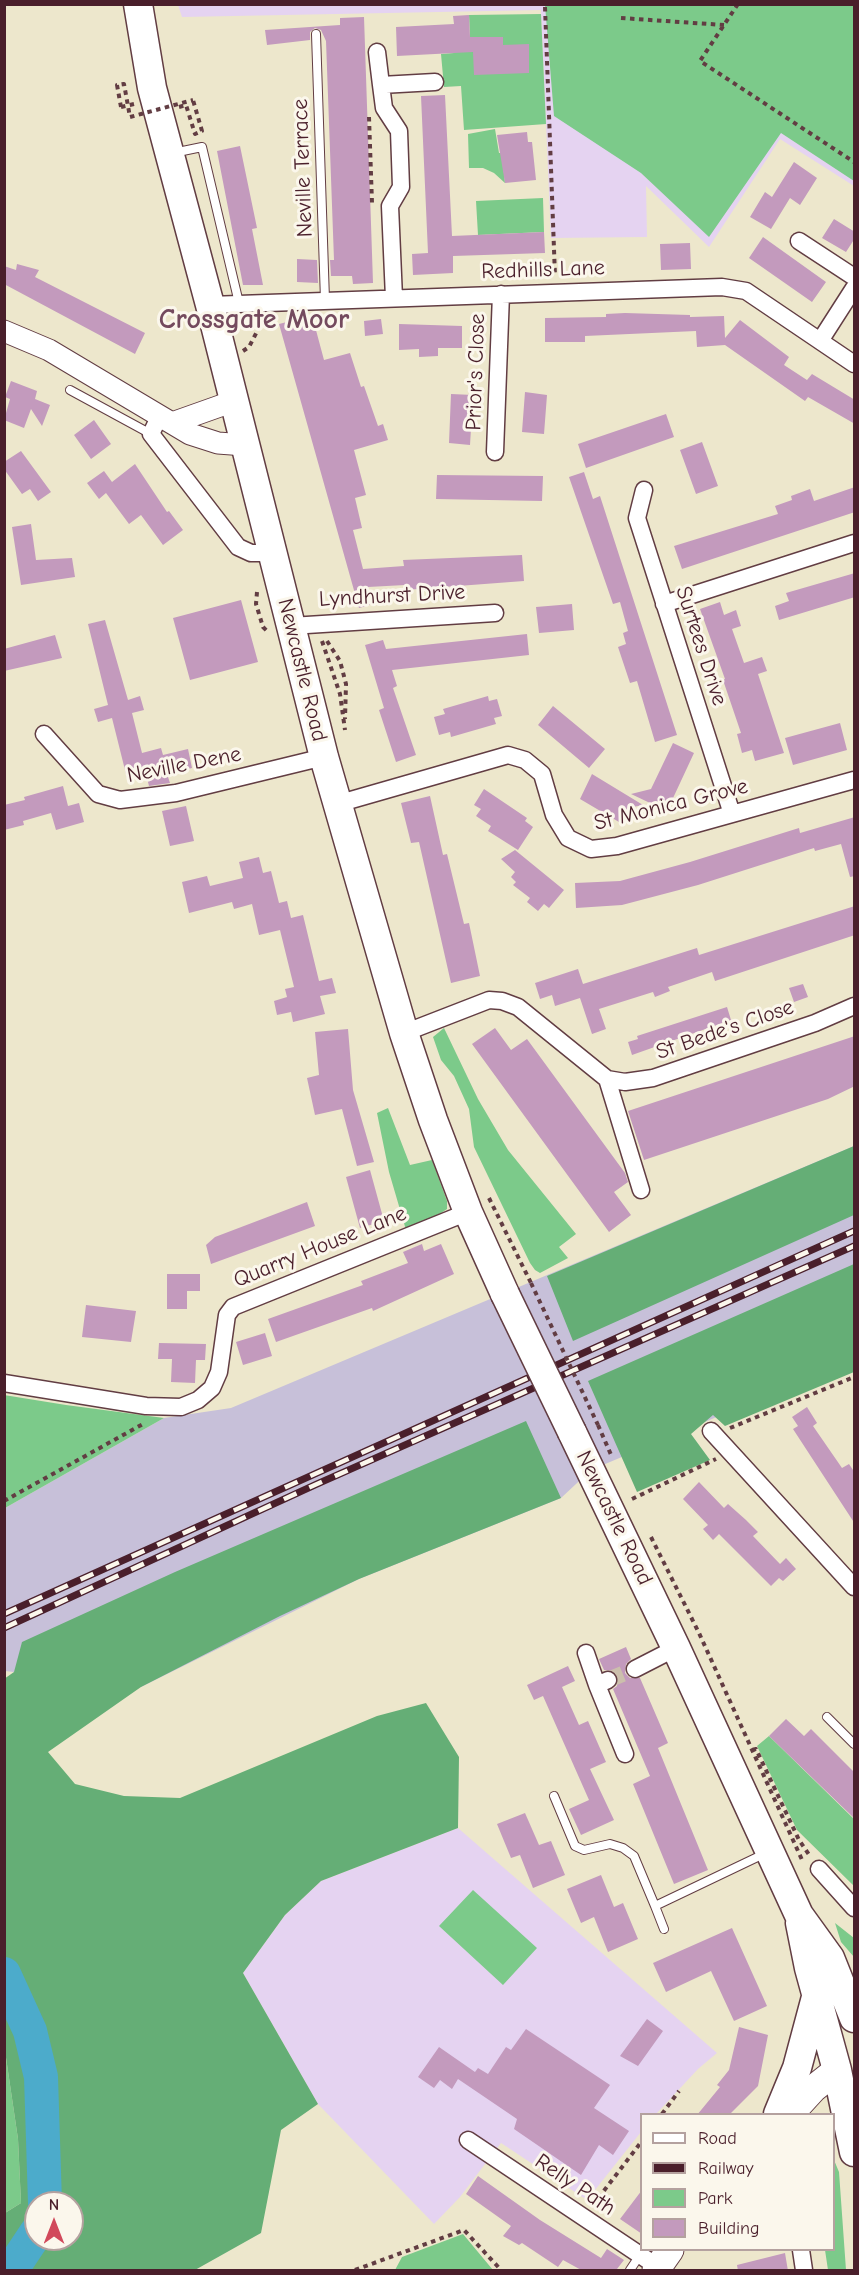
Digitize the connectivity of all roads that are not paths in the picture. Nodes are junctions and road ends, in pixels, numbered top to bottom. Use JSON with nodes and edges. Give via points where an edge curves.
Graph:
{"nodes":[{"id":1,"x":138,"y":4,"type":"edge"},
{"id":2,"x":316,"y":34,"type":"dead end"},
{"id":3,"x":377,"y":52,"type":"dead end"},
{"id":4,"x":435,"y":82,"type":"dead end"},
{"id":5,"x":381,"y":85,"type":"junction"},
{"id":6,"x":170,"y":154,"type":"junction"},
{"id":7,"x":799,"y":241,"type":"dead end"},
{"id":8,"x":855,"y":277,"type":"edge"},
{"id":9,"x":855,"y":288,"type":"edge"},
{"id":10,"x":501,"y":294,"type":"junction"},
{"id":11,"x":394,"y":298,"type":"junction"},
{"id":12,"x":325,"y":300,"type":"junction"},
{"id":13,"x":239,"y":303,"type":"junction"},
{"id":14,"x":210,"y":305,"type":"junction"},
{"id":15,"x":4,"y":330,"type":"edge"},
{"id":16,"x":820,"y":341,"type":"junction"},
{"id":17,"x":855,"y":364,"type":"edge"},
{"id":18,"x":70,"y":390,"type":"dead end"},
{"id":19,"x":234,"y":401,"type":"junction"},
{"id":20,"x":161,"y":424,"type":"junction"},
{"id":21,"x":245,"y":445,"type":"junction"},
{"id":22,"x":495,"y":452,"type":"dead end"},
{"id":23,"x":644,"y":490,"type":"dead end"},
{"id":24,"x":855,"y":543,"type":"edge"},
{"id":25,"x":273,"y":553,"type":"junction"},
{"id":26,"x":664,"y":604,"type":"junction"},
{"id":27,"x":495,"y":613,"type":"dead end"},
{"id":28,"x":303,"y":624,"type":"junction"},
{"id":29,"x":44,"y":734,"type":"dead end"},
{"id":30,"x":324,"y":757,"type":"junction"},
{"id":31,"x":855,"y":780,"type":"edge"},
{"id":32,"x":337,"y":804,"type":"junction"},
{"id":33,"x":732,"y":814,"type":"junction"},
{"id":34,"x":855,"y":1006,"type":"edge"},
{"id":35,"x":404,"y":1033,"type":"junction"},
{"id":36,"x":607,"y":1079,"type":"junction"},
{"id":37,"x":641,"y":1190,"type":"dead end"},
{"id":38,"x":477,"y":1201,"type":"junction"},
{"id":39,"x":4,"y":1383,"type":"edge"},
{"id":40,"x":711,"y":1431,"type":"dead end"},
{"id":41,"x":855,"y":1587,"type":"edge"},
{"id":42,"x":676,"y":1648,"type":"junction"},
{"id":43,"x":586,"y":1653,"type":"dead end"},
{"id":44,"x":636,"y":1669,"type":"tunnel mouth"},
{"id":45,"x":827,"y":1717,"type":"dead end"},
{"id":46,"x":855,"y":1744,"type":"edge"},
{"id":47,"x":625,"y":1754,"type":"dead end"},
{"id":48,"x":554,"y":1796,"type":"dead end"},
{"id":49,"x":769,"y":1851,"type":"junction"},
{"id":50,"x":814,"y":1871,"type":"road end"},
{"id":51,"x":655,"y":1906,"type":"junction"},
{"id":52,"x":855,"y":1908,"type":"edge"},
{"id":53,"x":799,"y":1915,"type":"junction"},
{"id":54,"x":664,"y":1929,"type":"dead end"},
{"id":55,"x":830,"y":1958,"type":"junction"},
{"id":56,"x":855,"y":1972,"type":"edge"},
{"id":57,"x":816,"y":1996,"type":"junction"},
{"id":58,"x":855,"y":2018,"type":"edge"},
{"id":59,"x":847,"y":2074,"type":"edge"},
{"id":60,"x":779,"y":2113,"type":"edge"},
{"id":61,"x":792,"y":2113,"type":"edge"},
{"id":62,"x":810,"y":2113,"type":"edge"},
{"id":63,"x":468,"y":2140,"type":"dead end"},
{"id":64,"x":835,"y":2146,"type":"edge"},
{"id":65,"x":855,"y":2152,"type":"edge"},
{"id":66,"x":855,"y":2160,"type":"edge"},
{"id":67,"x":640,"y":2246,"type":"edge"},
{"id":68,"x":801,"y":2251,"type":"edge"},
{"id":69,"x":661,"y":2257,"type":"edge"},
{"id":70,"x":630,"y":2271,"type":"edge"},
{"id":71,"x":804,"y":2271,"type":"edge"}],
"edges":[{"from":1,"to":6,"type":"highway","name":"Newcastle Road","via":[[152,88]]},
{"from":2,"to":12,"type":"lane","name":"Neville Terrace"},
{"from":3,"to":5,"type":"street"},
{"from":4,"to":5,"type":"street"},
{"from":5,"to":11,"type":"street","via":[[384,108],[399,131],[401,187],[390,206]]},
{"from":6,"to":13,"type":"lane","via":[[202,147]]},
{"from":6,"to":14,"type":"highway","name":"Newcastle Road"},
{"from":7,"to":8,"type":"street"},
{"from":9,"to":16,"type":"street"},
{"from":10,"to":11,"type":"street","name":"Redhills Lane"},
{"from":10,"to":16,"type":"street","name":"Redhills Lane","via":[[735,288],[746,291]]},
{"from":10,"to":22,"type":"street","name":"Prior's Close"},
{"from":11,"to":12,"type":"street","name":"Redhills Lane"},
{"from":12,"to":13,"type":"street","name":"Redhills Lane"},
{"from":13,"to":14,"type":"street","name":"Redhills Lane"},
{"from":14,"to":19,"type":"highway","name":"Newcastle Road"},
{"from":15,"to":20,"type":"street","via":[[49,350]]},
{"from":16,"to":17,"type":"street","name":"Redhills Lane"},
{"from":18,"to":20,"type":"lane"},
{"from":19,"to":20,"type":"street"},
{"from":19,"to":21,"type":"highway","name":"Newcastle Road"},
{"from":20,"to":21,"type":"street","via":[[218,443]]},
{"from":20,"to":25,"type":"street","via":[[238,547],[251,553]]},
{"from":21,"to":25,"type":"highway","name":"Newcastle Road"},
{"from":23,"to":26,"type":"street","name":"Surtees Drive","via":[[637,518]]},
{"from":24,"to":26,"type":"street"},
{"from":25,"to":28,"type":"highway","name":"Newcastle Road"},
{"from":26,"to":33,"type":"street","name":"Surtees Drive"},
{"from":27,"to":28,"type":"street","name":"Lyndhurst Drive"},
{"from":28,"to":30,"type":"highway","name":"Newcastle Road"},
{"from":29,"to":30,"type":"street","name":"Neville Dene","via":[[98,795],[120,800],[176,793]]},
{"from":30,"to":32,"type":"highway","name":"Newcastle Road"},
{"from":31,"to":33,"type":"street","name":"St Monica Grove"},
{"from":32,"to":33,"type":"street","name":"St Monica Grove","via":[[508,755],[525,760],[542,774],[554,815],[568,838],[591,849],[617,846]]},
{"from":32,"to":35,"type":"highway","name":"Newcastle Road"},
{"from":34,"to":36,"type":"street","name":"St Bede's Close","via":[[653,1078],[625,1082]]},
{"from":35,"to":36,"type":"street","via":[[489,1000],[502,1001],[518,1007]]},
{"from":35,"to":38,"type":"highway","name":"Newcastle Road","via":[[433,1120]]},
{"from":36,"to":37,"type":"street"},
{"from":38,"to":39,"type":"street","name":"Quarry House Lane","via":[[233,1307],[227,1315],[219,1372],[212,1388],[181,1407]]},
{"from":38,"to":42,"type":"highway","name":"Newcastle Road","bridge":true,"via":[[505,1294],[585,1429]]},
{"from":40,"to":41,"type":"street"},
{"from":42,"to":44,"type":"street"},
{"from":42,"to":49,"type":"highway","name":"Newcastle Road"},
{"from":43,"to":47,"type":"street","via":[[603,1682]]},
{"from":45,"to":46,"type":"lane"},
{"from":48,"to":51,"type":"lane","via":[[575,1846],[584,1850],[610,1844],[634,1856]]},
{"from":49,"to":51,"type":"lane"},
{"from":49,"to":53,"type":"highway","name":"Newcastle Road"},
{"from":50,"to":52,"type":"street"},
{"from":51,"to":54,"type":"lane"},
{"from":53,"to":55,"type":"highway","name":"Newcastle Road"},
{"from":53,"to":57,"type":"highway","name":"Newcastle Road"},
{"from":55,"to":56,"type":"highway"},
{"from":55,"to":58,"type":"highway","name":"Newcastle Road"},
{"from":57,"to":59,"type":"highway","name":"Newcastle Road"},
{"from":57,"to":60,"type":"highway","via":[[797,2068]]},
{"from":59,"to":61,"type":"main road","via":[[813,2089]]},
{"from":59,"to":62,"type":"main road"},
{"from":59,"to":65,"type":"highway","name":"Newcastle Road"},
{"from":63,"to":67,"type":"street","name":"Relly Path","via":[[583,2218]]},
{"from":64,"to":66,"type":"highway"},
{"from":68,"to":71,"type":"street"},
{"from":69,"to":70,"type":"lane"}]}
